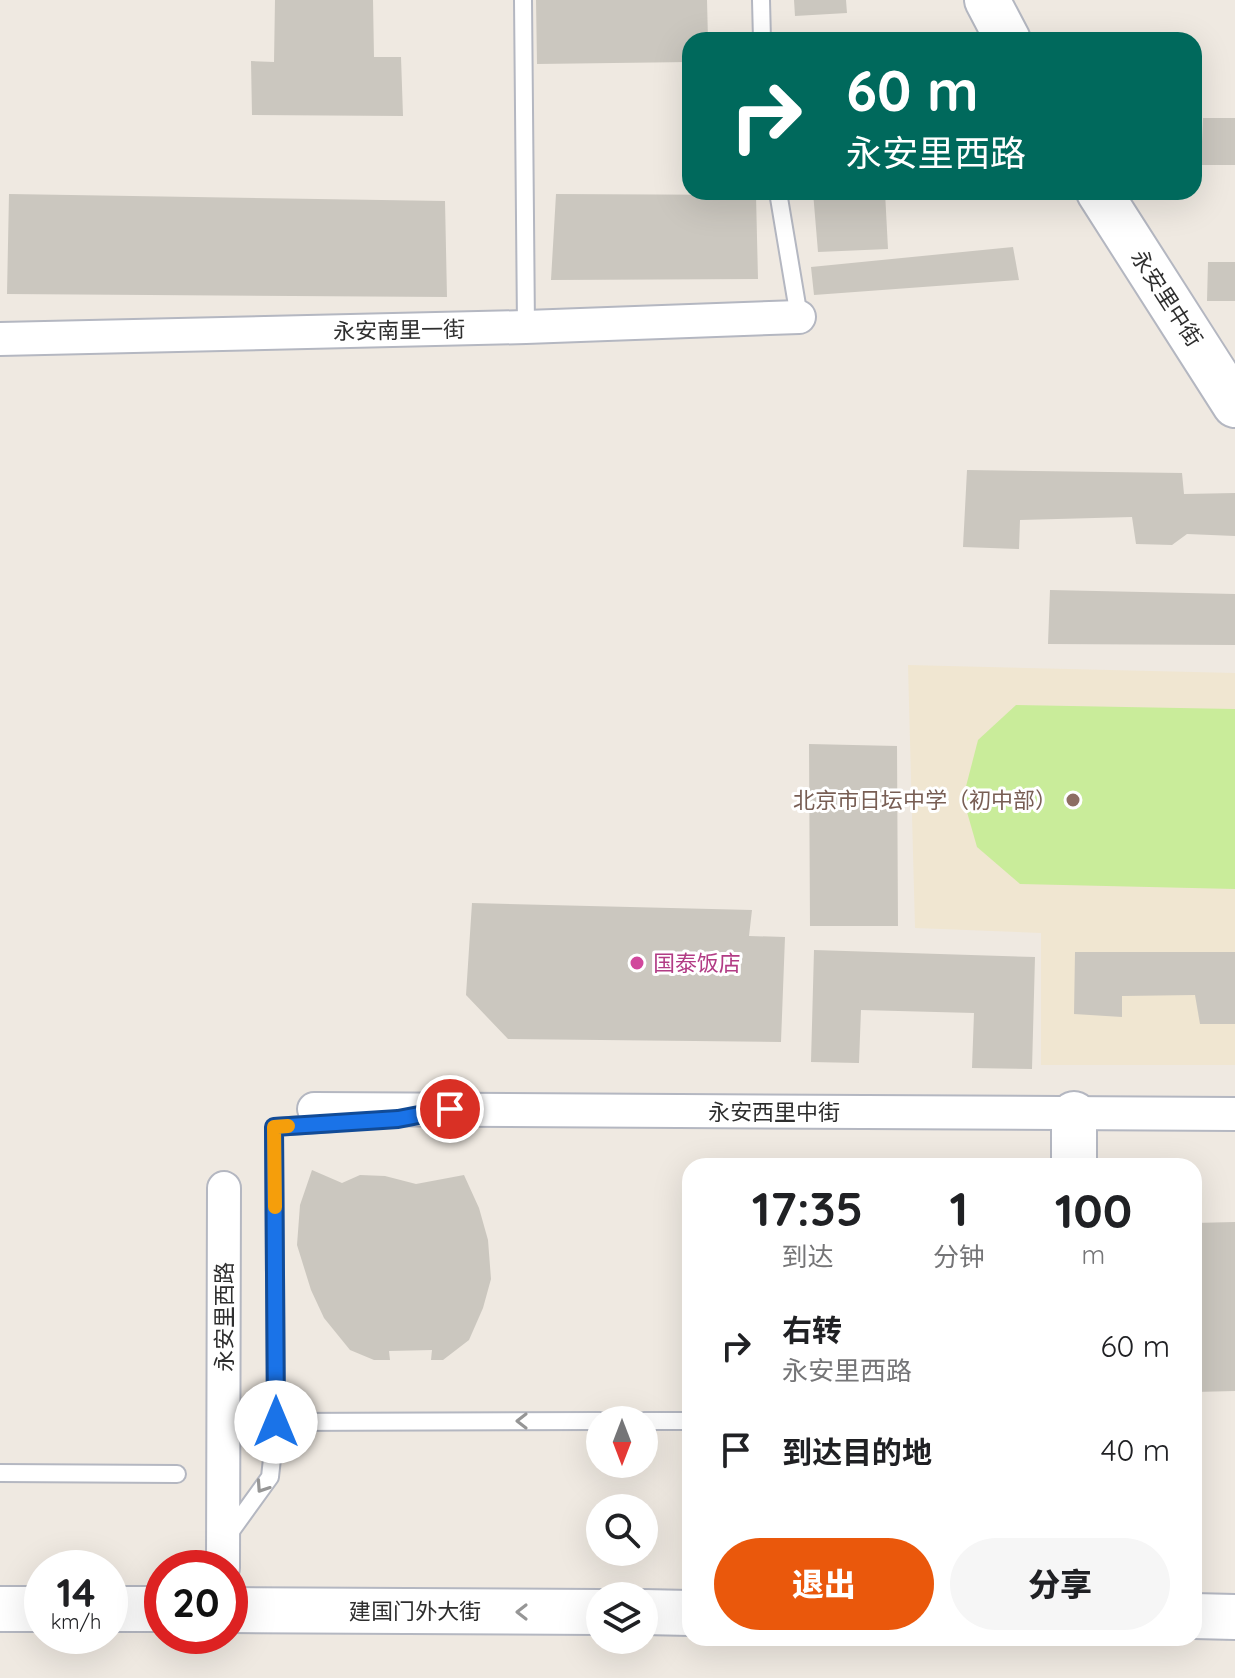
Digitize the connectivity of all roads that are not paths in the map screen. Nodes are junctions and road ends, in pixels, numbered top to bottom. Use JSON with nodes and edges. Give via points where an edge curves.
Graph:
{"nodes":[{"id":1,"x":523,"y":0,"type":"edge"},
{"id":2,"x":761,"y":0,"type":"edge"},
{"id":3,"x":987,"y":0,"type":"edge"},
{"id":4,"x":762,"y":32,"type":"edge"},
{"id":5,"x":1004,"y":32,"type":"edge"},
{"id":6,"x":779,"y":200,"type":"edge"},
{"id":7,"x":1104,"y":200,"type":"edge"},
{"id":8,"x":799,"y":317,"type":"joint"},
{"id":9,"x":526,"y":327,"type":"junction"},
{"id":10,"x":0,"y":339,"type":"edge"},
{"id":11,"x":1235,"y":405,"type":"edge"},
{"id":12,"x":314,"y":1109,"type":"dead end"},
{"id":13,"x":450,"y":1109,"type":"junction"},
{"id":14,"x":1074,"y":1114,"type":"junction"},
{"id":15,"x":1235,"y":1114,"type":"edge"},
{"id":16,"x":1074,"y":1158,"type":"edge"},
{"id":17,"x":224,"y":1188,"type":"dead end"},
{"id":18,"x":586,"y":1421,"type":"edge"},
{"id":19,"x":658,"y":1421,"type":"edge"},
{"id":20,"x":682,"y":1421,"type":"edge"},
{"id":21,"x":276,"y":1422,"type":"junction"},
{"id":22,"x":0,"y":1473,"type":"edge"},
{"id":23,"x":177,"y":1474,"type":"dead end"},
{"id":24,"x":223,"y":1550,"type":"edge"},
{"id":25,"x":226,"y":1550,"type":"edge"},
{"id":26,"x":0,"y":1609,"type":"edge"},
{"id":27,"x":24,"y":1609,"type":"edge"},
{"id":28,"x":248,"y":1610,"type":"edge"},
{"id":29,"x":586,"y":1612,"type":"edge"},
{"id":30,"x":658,"y":1612,"type":"edge"},
{"id":31,"x":682,"y":1613,"type":"edge"},
{"id":32,"x":1202,"y":1616,"type":"edge"},
{"id":33,"x":1235,"y":1617,"type":"edge"}],
"edges":[{"from":1,"to":9,"type":"lane"},
{"from":2,"to":4,"type":"lane"},
{"from":3,"to":5,"type":"street"},
{"from":6,"to":8,"type":"lane"},
{"from":7,"to":11,"type":"street","name":"永安里中街"},
{"from":8,"to":9,"type":"street","name":"永安南里一街"},
{"from":9,"to":10,"type":"street","name":"永安南里一街"},
{"from":12,"to":13,"type":"street","name":"永安西里中街"},
{"from":13,"to":14,"type":"street","name":"永安西里中街"},
{"from":13,"to":21,"type":"lane","name":"永安里西路","via":[[398,1119],[274,1127]]},
{"from":14,"to":15,"type":"street","name":"永安西里中街"},
{"from":14,"to":16,"type":"street"},
{"from":17,"to":24,"type":"street","name":"永安里西路"},
{"from":18,"to":21,"type":"lane","one_way":true},
{"from":19,"to":20,"type":"lane"},
{"from":21,"to":25,"type":"lane","name":"永安里西路","one_way":true,"via":[[270,1477]]},
{"from":22,"to":23,"type":"lane"},
{"from":26,"to":27,"type":"street"},
{"from":29,"to":28,"type":"street","name":"建国门外大街","one_way":true},
{"from":30,"to":31,"type":"street"},
{"from":32,"to":33,"type":"street"}]}
